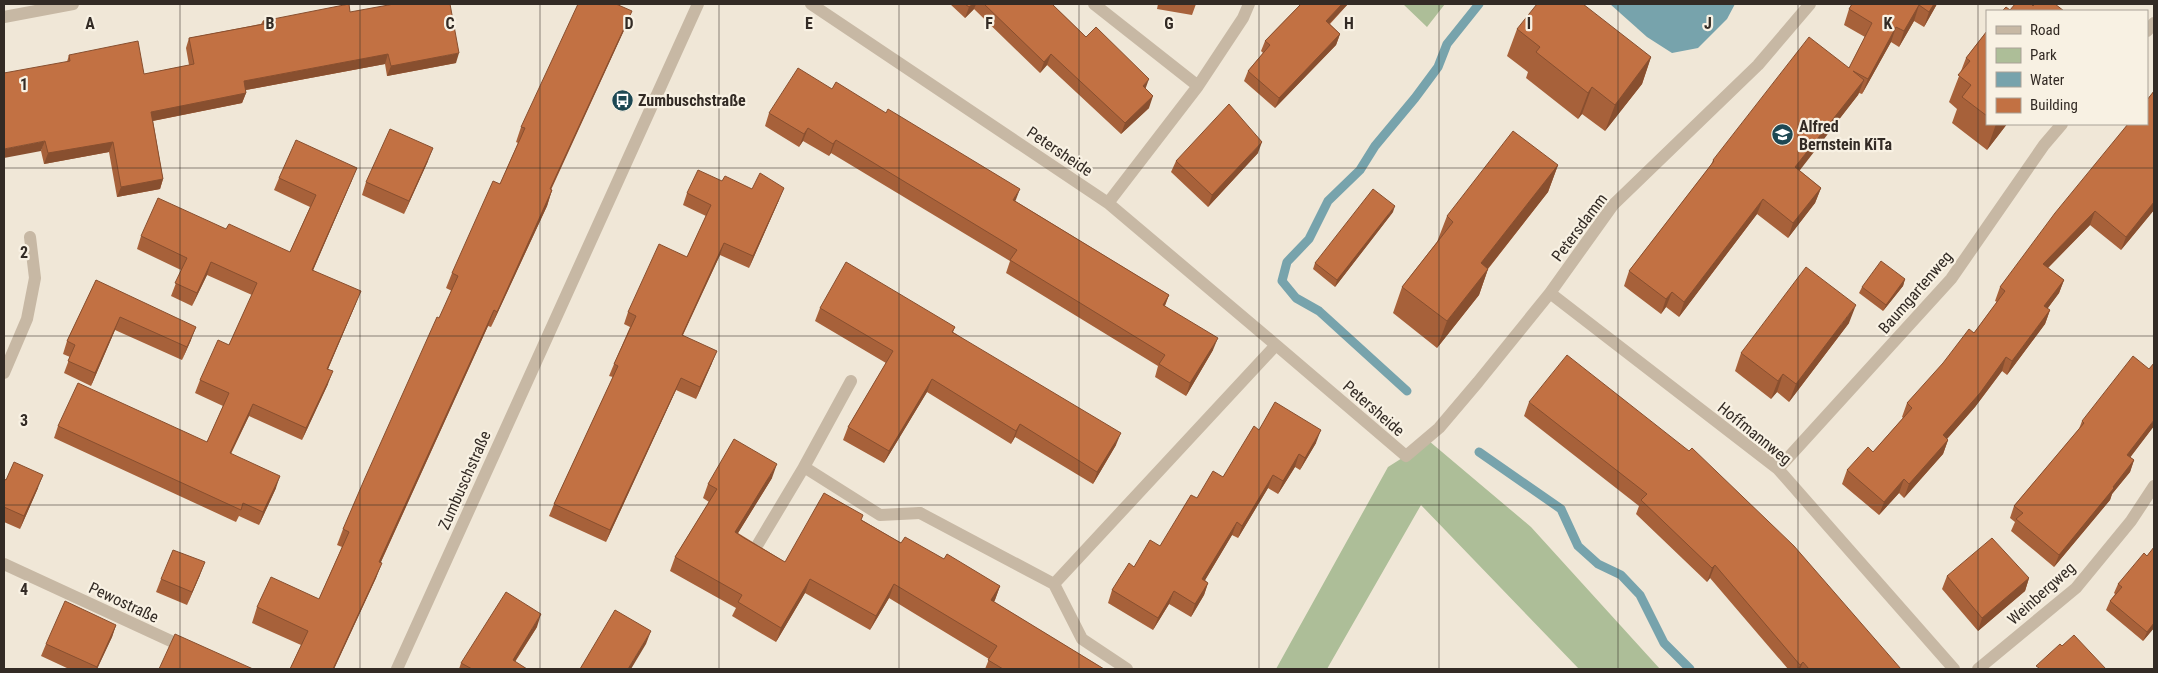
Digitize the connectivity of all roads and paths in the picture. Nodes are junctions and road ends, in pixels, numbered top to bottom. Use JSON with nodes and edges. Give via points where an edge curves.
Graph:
{"nodes":[{"id":1,"x":73,"y":4,"type":"edge"},
{"id":2,"x":698,"y":4,"type":"edge"},
{"id":3,"x":811,"y":4,"type":"edge"},
{"id":4,"x":1094,"y":4,"type":"edge"},
{"id":5,"x":1248,"y":4,"type":"edge"},
{"id":6,"x":1810,"y":4,"type":"edge"},
{"id":7,"x":4,"y":17,"type":"edge"},
{"id":8,"x":1198,"y":86,"type":"junction"},
{"id":9,"x":2061,"y":125,"type":"edge"},
{"id":10,"x":1108,"y":203,"type":"junction"},
{"id":11,"x":30,"y":237,"type":"dead end"},
{"id":12,"x":1550,"y":293,"type":"junction"},
{"id":13,"x":1276,"y":345,"type":"junction"},
{"id":14,"x":4,"y":373,"type":"edge"},
{"id":15,"x":852,"y":381,"type":"dead end"},
{"id":16,"x":1406,"y":456,"type":"joint"},
{"id":17,"x":804,"y":466,"type":"junction"},
{"id":18,"x":1778,"y":469,"type":"junction"},
{"id":19,"x":2154,"y":486,"type":"edge"},
{"id":20,"x":758,"y":544,"type":"edge"},
{"id":21,"x":4,"y":564,"type":"edge"},
{"id":22,"x":1054,"y":584,"type":"junction"},
{"id":23,"x":197,"y":653,"type":"edge"},
{"id":24,"x":397,"y":669,"type":"edge"},
{"id":25,"x":1127,"y":669,"type":"edge"},
{"id":26,"x":1954,"y":669,"type":"edge"},
{"id":27,"x":1978,"y":669,"type":"edge"}],
"edges":[{"from":1,"to":7,"type":"street"},
{"from":2,"to":24,"type":"street","name":"Zumbuschstraße"},
{"from":3,"to":10,"type":"street","name":"Petersheide"},
{"from":4,"to":8,"type":"street"},
{"from":5,"to":8,"type":"street","via":[[1243,18]]},
{"from":6,"to":12,"type":"street","name":"Petersdamm","via":[[1758,66],[1613,205]]},
{"from":8,"to":10,"type":"street"},
{"from":9,"to":18,"type":"street","name":"Baumgartenweg","via":[[1952,279]]},
{"from":10,"to":13,"type":"street","name":"Petersheide"},
{"from":11,"to":14,"type":"street","via":[[35,278],[27,319]]},
{"from":12,"to":16,"type":"street","name":"Petersdamm","via":[[1439,428]]},
{"from":12,"to":18,"type":"street","name":"Hoffmannweg"},
{"from":13,"to":16,"type":"street","name":"Petersheide"},
{"from":13,"to":22,"type":"street"},
{"from":15,"to":17,"type":"street"},
{"from":17,"to":20,"type":"street"},
{"from":17,"to":22,"type":"street","via":[[880,515],[920,513]]},
{"from":18,"to":26,"type":"street","name":"Hoffmannweg"},
{"from":19,"to":27,"type":"street","name":"Weinbergweg","via":[[2131,521],[2076,588]]},
{"from":21,"to":23,"type":"street","name":"Pewostraße"},
{"from":22,"to":25,"type":"street","via":[[1082,639]]}]}
